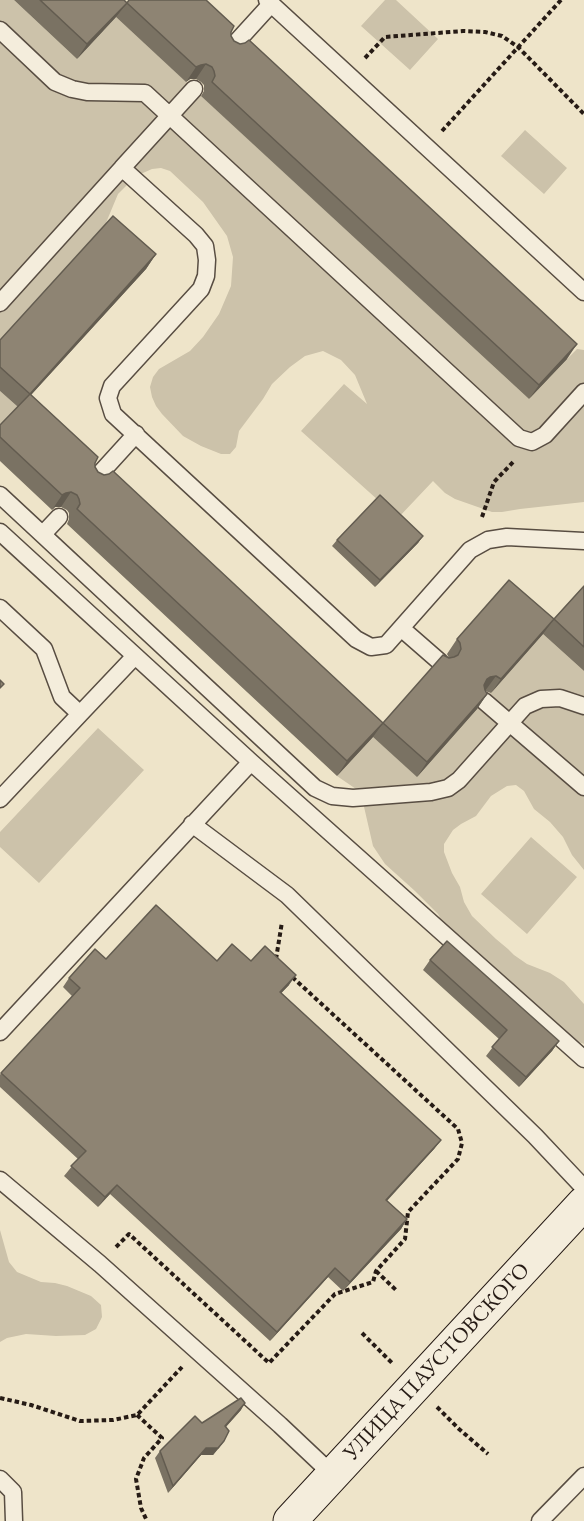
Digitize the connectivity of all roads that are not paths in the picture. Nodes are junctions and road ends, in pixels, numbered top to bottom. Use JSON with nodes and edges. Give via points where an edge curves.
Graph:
{"nodes":[{"id":1,"x":269,"y":2,"type":"edge"},
{"id":2,"x":0,"y":30,"type":"edge"},
{"id":3,"x":231,"y":48,"type":"edge"},
{"id":4,"x":194,"y":89,"type":"edge"},
{"id":5,"x":170,"y":116,"type":"junction"},
{"id":6,"x":122,"y":168,"type":"junction"},
{"id":7,"x":584,"y":292,"type":"edge"},
{"id":8,"x":0,"y":303,"type":"edge"},
{"id":9,"x":584,"y":392,"type":"edge"},
{"id":10,"x":136,"y":434,"type":"junction"},
{"id":11,"x":95,"y":478,"type":"edge"},
{"id":12,"x":0,"y":495,"type":"edge"},
{"id":13,"x":59,"y":517,"type":"edge"},
{"id":14,"x":0,"y":532,"type":"edge"},
{"id":15,"x":43,"y":534,"type":"junction"},
{"id":16,"x":584,"y":542,"type":"edge"},
{"id":17,"x":0,"y":608,"type":"edge"},
{"id":18,"x":401,"y":628,"type":"junction"},
{"id":19,"x":135,"y":656,"type":"junction"},
{"id":20,"x":440,"y":662,"type":"edge"},
{"id":21,"x":484,"y":701,"type":"edge"},
{"id":22,"x":584,"y":706,"type":"edge"},
{"id":23,"x":80,"y":714,"type":"junction"},
{"id":24,"x":509,"y":724,"type":"junction"},
{"id":25,"x":251,"y":762,"type":"junction"},
{"id":26,"x":584,"y":787,"type":"edge"},
{"id":27,"x":0,"y":800,"type":"edge"},
{"id":28,"x":192,"y":824,"type":"junction"},
{"id":29,"x":0,"y":1032,"type":"edge"},
{"id":30,"x":584,"y":1059,"type":"edge"},
{"id":31,"x":0,"y":1180,"type":"edge"},
{"id":32,"x":584,"y":1188,"type":"edge"},
{"id":33,"x":584,"y":1203,"type":"edge"},
{"id":34,"x":333,"y":1475,"type":"junction"},
{"id":35,"x":584,"y":1476,"type":"edge"},
{"id":36,"x":0,"y":1479,"type":"edge"},
{"id":37,"x":14,"y":1521,"type":"edge"},
{"id":38,"x":290,"y":1521,"type":"edge"},
{"id":39,"x":540,"y":1521,"type":"edge"}],
"edges":[{"from":1,"to":3,"type":"lane"},
{"from":1,"to":7,"type":"lane"},
{"from":2,"to":5,"type":"lane","via":[[55,81],[87,92],[145,93]]},
{"from":4,"to":5,"type":"lane"},
{"from":5,"to":6,"type":"lane"},
{"from":5,"to":9,"type":"lane","via":[[519,438],[532,442],[545,435]]},
{"from":6,"to":8,"type":"lane"},
{"from":6,"to":10,"type":"lane","via":[[196,235],[205,246],[207,261],[201,289],[112,386],[108,398],[113,414]]},
{"from":10,"to":11,"type":"lane"},
{"from":10,"to":18,"type":"lane","via":[[356,639],[371,647],[386,645]]},
{"from":12,"to":15,"type":"lane"},
{"from":13,"to":15,"type":"lane"},
{"from":14,"to":19,"type":"lane"},
{"from":15,"to":24,"type":"lane","via":[[315,788],[332,796],[364,798],[448,788]]},
{"from":16,"to":18,"type":"lane","via":[[507,537],[488,540],[470,550]]},
{"from":17,"to":23,"type":"lane","via":[[44,649],[62,697]]},
{"from":18,"to":20,"type":"lane"},
{"from":19,"to":23,"type":"lane"},
{"from":19,"to":25,"type":"lane"},
{"from":21,"to":24,"type":"lane"},
{"from":22,"to":24,"type":"lane","via":[[560,698],[541,699],[525,706]]},
{"from":23,"to":27,"type":"lane"},
{"from":24,"to":26,"type":"lane"},
{"from":25,"to":28,"type":"lane"},
{"from":25,"to":30,"type":"lane"},
{"from":28,"to":29,"type":"lane"},
{"from":28,"to":32,"type":"lane","via":[[287,895]]},
{"from":31,"to":34,"type":"lane","via":[[100,1264]]},
{"from":33,"to":34,"type":"main road","name":"УЛИЦА ПАУСТОВСКОГО"},
{"from":34,"to":38,"type":"main road","name":"УЛИЦА ПАУСТОВСКОГО"},
{"from":35,"to":39,"type":"lane"},
{"from":36,"to":37,"type":"lane","via":[[13,1492]]}]}
